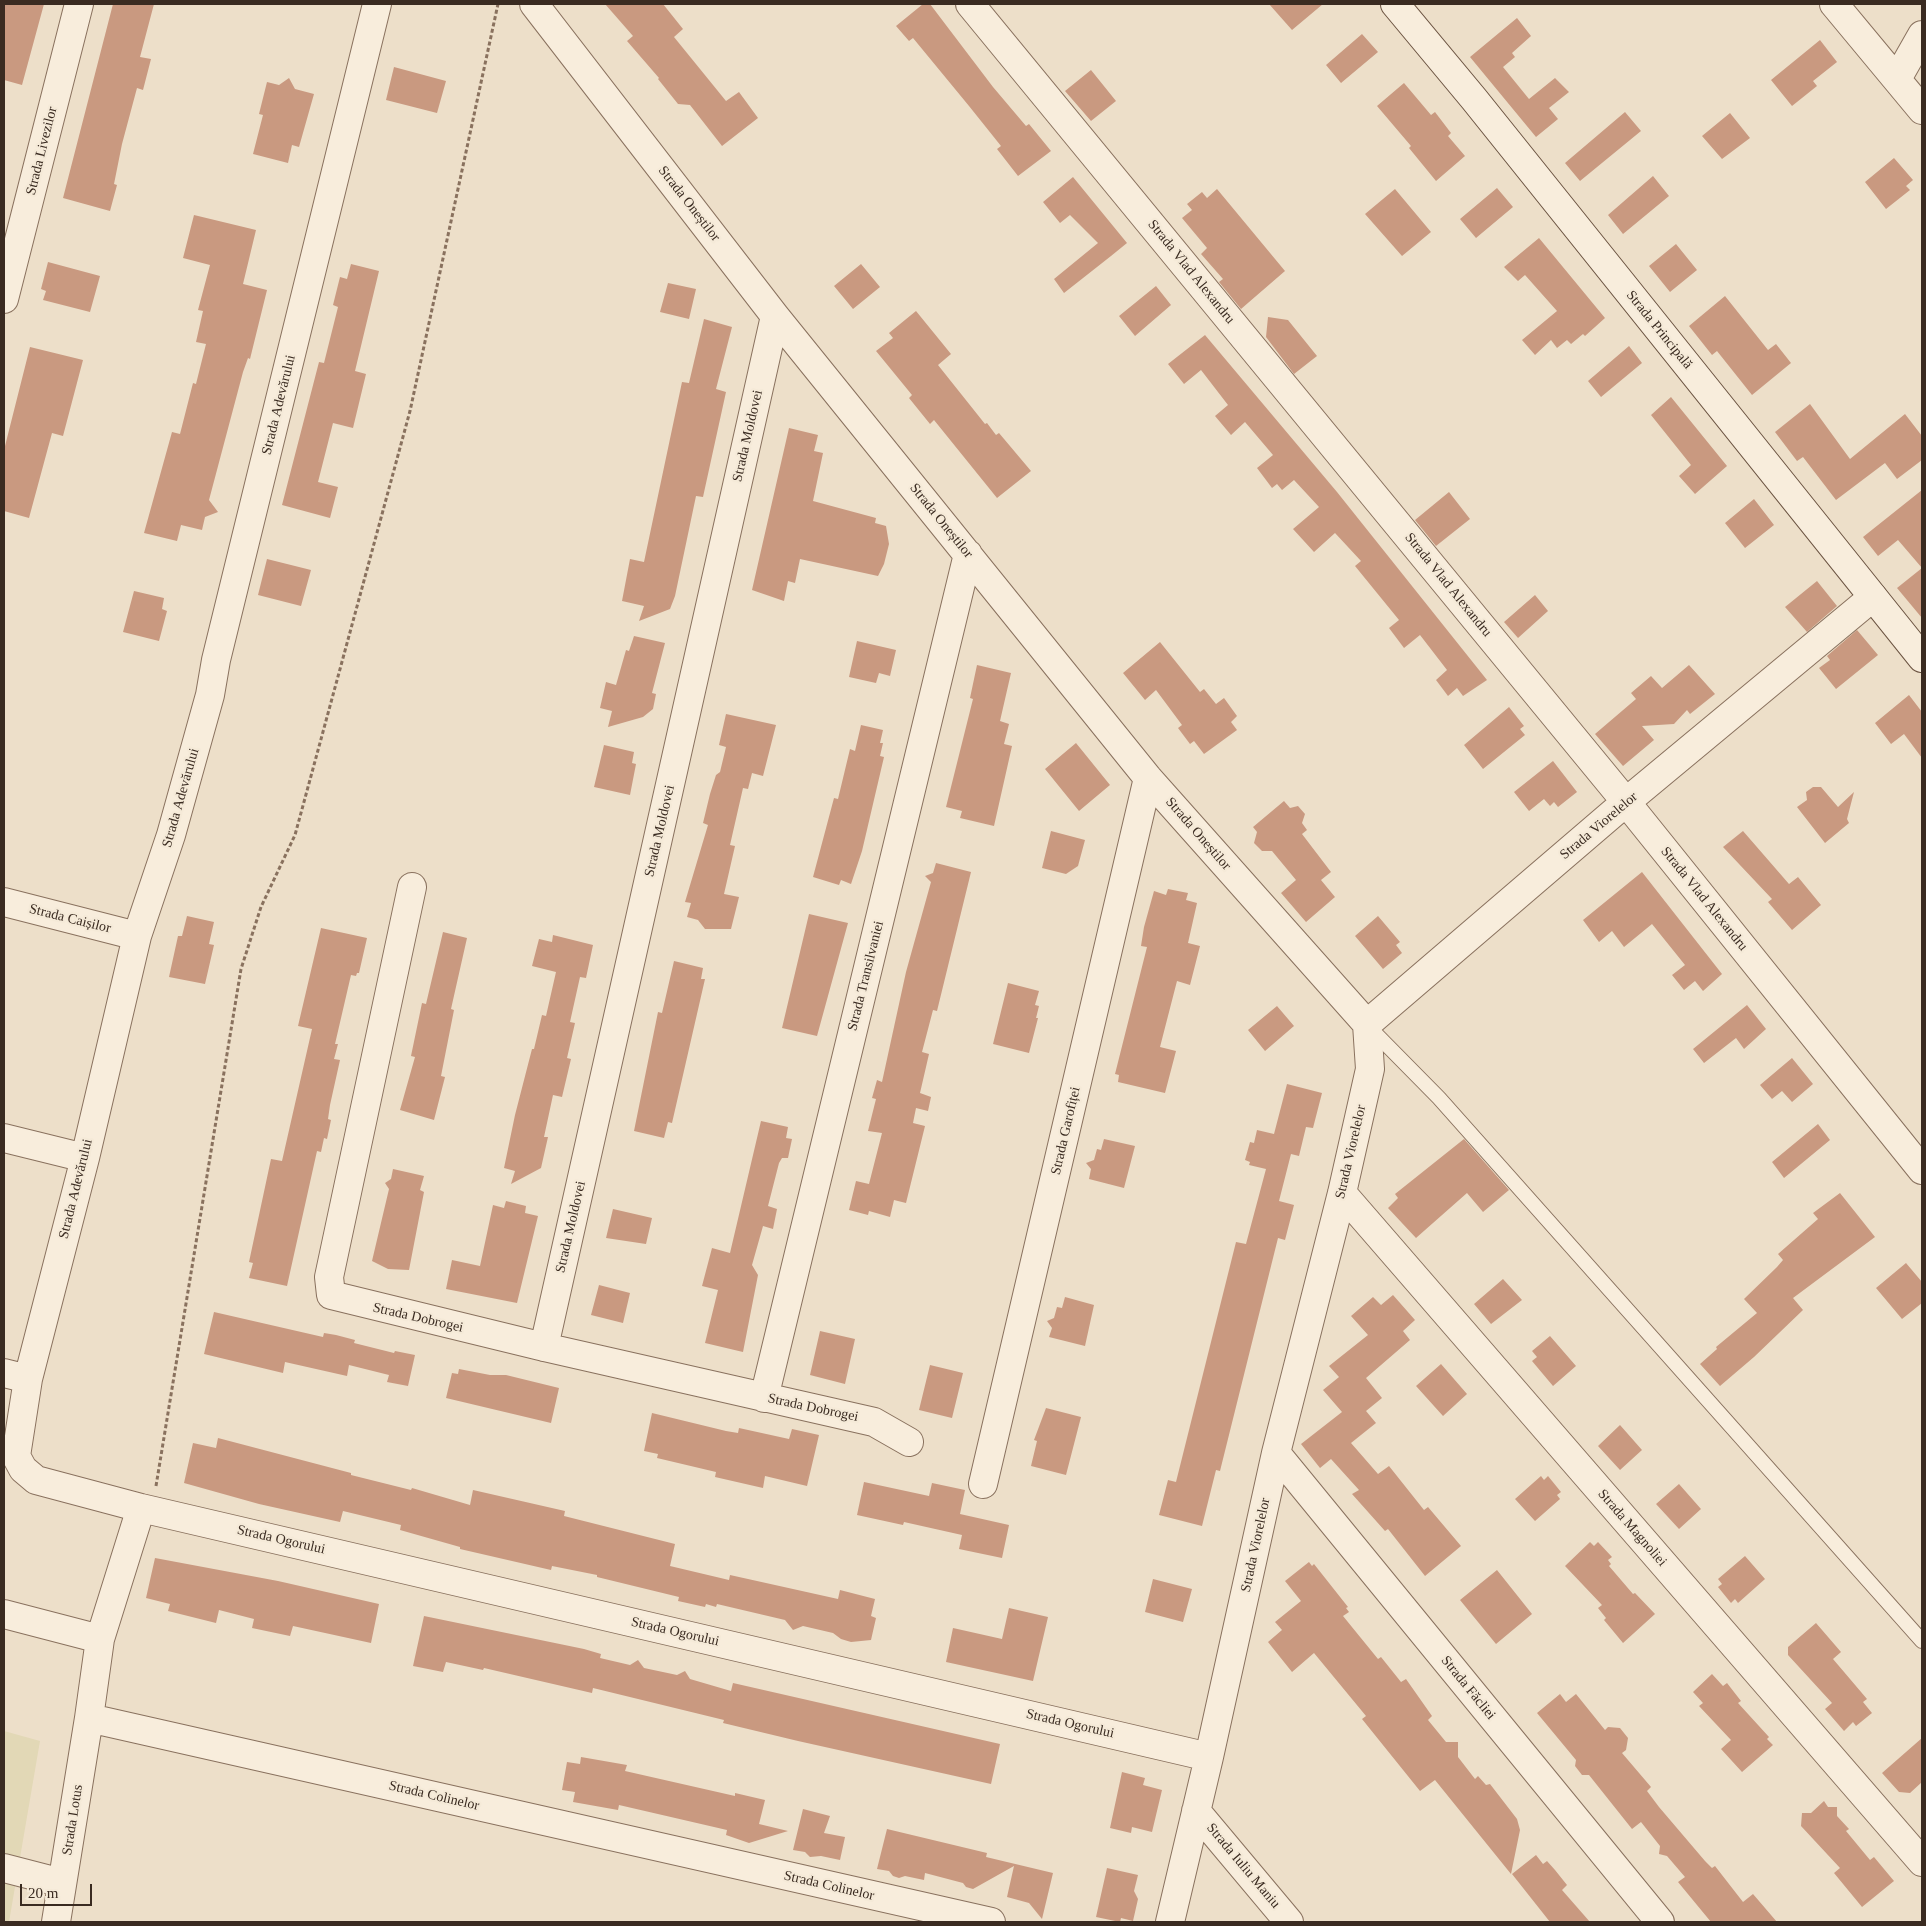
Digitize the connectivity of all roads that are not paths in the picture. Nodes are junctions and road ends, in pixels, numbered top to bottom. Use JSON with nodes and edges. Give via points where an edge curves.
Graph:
{"nodes":[{"id":1,"x":80,"y":4,"type":"edge"},
{"id":2,"x":377,"y":4,"type":"edge"},
{"id":3,"x":534,"y":4,"type":"edge"},
{"id":4,"x":970,"y":4,"type":"edge"},
{"id":5,"x":1394,"y":4,"type":"edge"},
{"id":6,"x":1834,"y":4,"type":"edge"},
{"id":7,"x":1922,"y":35,"type":"edge"},
{"id":8,"x":1897,"y":79,"type":"junction"},
{"id":9,"x":1922,"y":110,"type":"edge"},
{"id":10,"x":4,"y":299,"type":"edge"},
{"id":11,"x":776,"y":316,"type":"junction"},
{"id":12,"x":968,"y":554,"type":"junction"},
{"id":13,"x":1873,"y":597,"type":"junction"},
{"id":14,"x":1922,"y":658,"type":"edge"},
{"id":15,"x":1148,"y":778,"type":"junction"},
{"id":16,"x":1626,"y":802,"type":"junction"},
{"id":17,"x":412,"y":887,"type":"dead end"},
{"id":18,"x":4,"y":902,"type":"edge"},
{"id":19,"x":137,"y":936,"type":"junction"},
{"id":20,"x":1366,"y":1024,"type":"junction"},
{"id":21,"x":4,"y":1138,"type":"edge"},
{"id":22,"x":85,"y":1158,"type":"junction"},
{"id":23,"x":1922,"y":1170,"type":"edge"},
{"id":24,"x":1342,"y":1193,"type":"junction"},
{"id":25,"x":544,"y":1347,"type":"junction"},
{"id":26,"x":16,"y":1376,"type":"edge"},
{"id":27,"x":764,"y":1398,"type":"junction"},
{"id":28,"x":909,"y":1442,"type":"dead end"},
{"id":29,"x":1276,"y":1454,"type":"junction"},
{"id":30,"x":983,"y":1484,"type":"dead end"},
{"id":31,"x":141,"y":1508,"type":"junction"},
{"id":32,"x":4,"y":1614,"type":"edge"},
{"id":33,"x":100,"y":1639,"type":"junction"},
{"id":34,"x":1922,"y":1641,"type":"edge"},
{"id":35,"x":89,"y":1718,"type":"junction"},
{"id":36,"x":1209,"y":1757,"type":"junction"},
{"id":37,"x":1196,"y":1810,"type":"junction"},
{"id":38,"x":1922,"y":1862,"type":"edge"},
{"id":39,"x":4,"y":1868,"type":"edge"},
{"id":40,"x":62,"y":1882,"type":"junction"},
{"id":41,"x":56,"y":1922,"type":"edge"},
{"id":42,"x":990,"y":1922,"type":"edge"},
{"id":43,"x":1170,"y":1922,"type":"edge"},
{"id":44,"x":1289,"y":1922,"type":"edge"},
{"id":45,"x":1660,"y":1922,"type":"edge"}],
"edges":[{"from":1,"to":10,"type":"street","name":"Strada Livezilor"},
{"from":2,"to":19,"type":"street","name":"Strada Adevărului","via":[[210,695],[171,836]]},
{"from":3,"to":11,"type":"street","name":"Strada Oneștilor"},
{"from":4,"to":16,"type":"street","name":"Strada Vlad Alexandru"},
{"from":5,"to":13,"type":"street","name":"Strada Principală","via":[[1474,99]]},
{"from":6,"to":8,"type":"street"},
{"from":7,"to":8,"type":"street"},
{"from":8,"to":9,"type":"street"},
{"from":11,"to":12,"type":"street","name":"Strada Oneștilor"},
{"from":11,"to":25,"type":"street","name":"Strada Moldovei"},
{"from":12,"to":15,"type":"street","name":"Strada Oneștilor"},
{"from":12,"to":27,"type":"street","name":"Strada Transilvaniei"},
{"from":13,"to":14,"type":"street","name":"Strada Principală"},
{"from":13,"to":16,"type":"street","name":"Strada Viorelelor"},
{"from":15,"to":20,"type":"street","name":"Strada Oneștilor"},
{"from":15,"to":30,"type":"street","name":"Strada Garofiței"},
{"from":16,"to":20,"type":"street","name":"Strada Viorelelor"},
{"from":16,"to":23,"type":"street","name":"Strada Vlad Alexandru"},
{"from":17,"to":25,"type":"street","name":"Strada Dobrogei","via":[[329,1277],[331,1295]]},
{"from":18,"to":19,"type":"street","name":"Strada Caișilor"},
{"from":19,"to":22,"type":"street","name":"Strada Adevărului"},
{"from":20,"to":24,"type":"street","name":"Strada Viorelelor","via":[[1370,1069]]},
{"from":20,"to":34,"type":"lane","via":[[1439,1098]]},
{"from":21,"to":22,"type":"street"},
{"from":22,"to":26,"type":"street","name":"Strada Adevărului"},
{"from":24,"to":29,"type":"street","name":"Strada Viorelelor"},
{"from":24,"to":38,"type":"street","name":"Strada Magnoliei"},
{"from":25,"to":27,"type":"street","name":"Strada Dobrogei"},
{"from":26,"to":31,"type":"street","name":"Strada Adevărului","via":[[16,1456],[23,1469],[36,1480]]},
{"from":27,"to":28,"type":"street","name":"Strada Dobrogei","via":[[874,1422]]},
{"from":29,"to":36,"type":"street","name":"Strada Viorelelor"},
{"from":29,"to":45,"type":"street","name":"Strada Făcliei"},
{"from":31,"to":33,"type":"street"},
{"from":31,"to":36,"type":"street","name":"Strada Ogorului"},
{"from":32,"to":33,"type":"street"},
{"from":33,"to":35,"type":"street"},
{"from":35,"to":40,"type":"street","name":"Strada Lotus"},
{"from":35,"to":42,"type":"street","name":"Strada Colinelor"},
{"from":36,"to":37,"type":"street","name":"Strada Viorelelor"},
{"from":37,"to":43,"type":"street","name":"Strada Viorelelor"},
{"from":37,"to":44,"type":"street","name":"Strada Iuliu Maniu"},
{"from":39,"to":40,"type":"street"},
{"from":40,"to":41,"type":"street","name":"Strada Lotus"}]}
